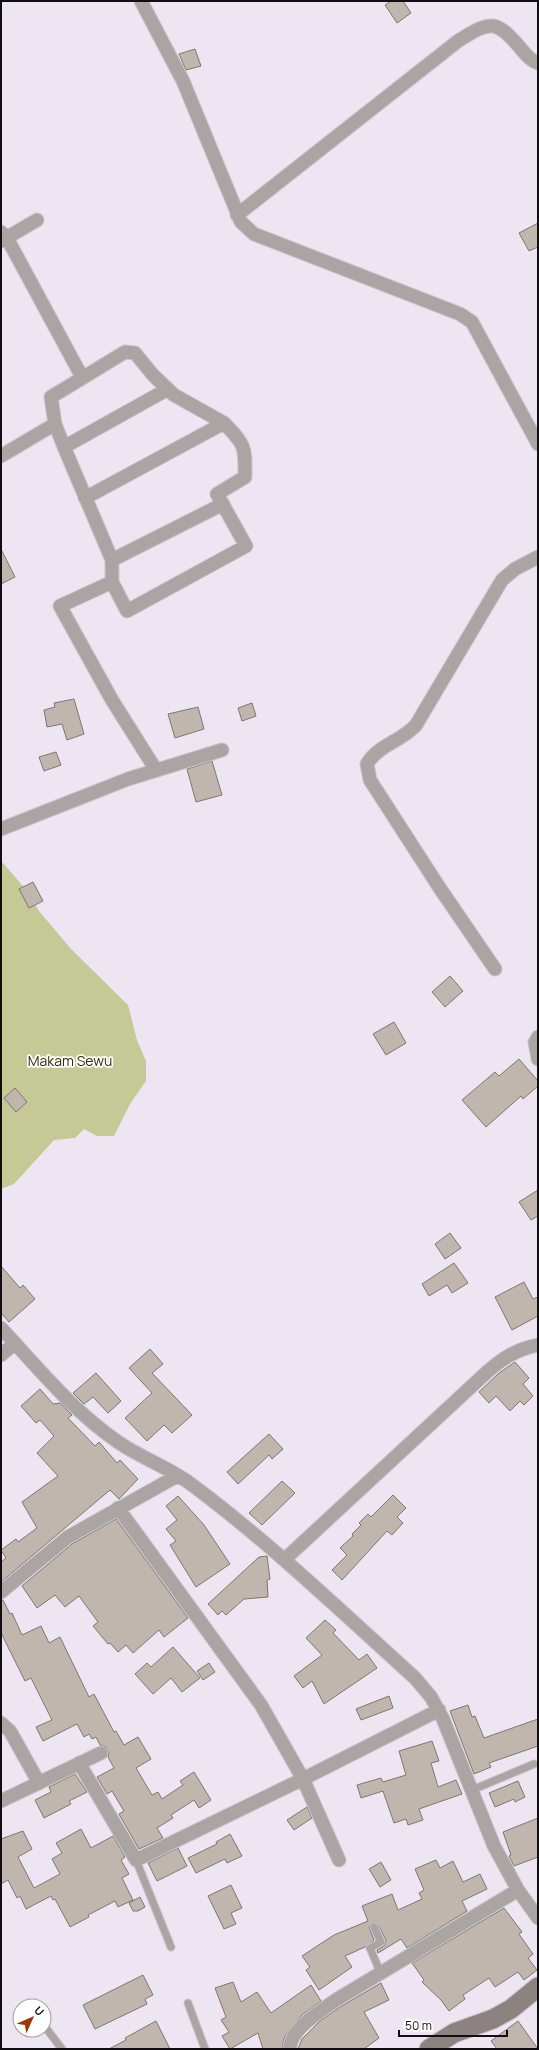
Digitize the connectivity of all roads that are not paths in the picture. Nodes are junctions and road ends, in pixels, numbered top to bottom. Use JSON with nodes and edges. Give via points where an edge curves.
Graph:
{"nodes":[{"id":1,"x":141,"y":1,"type":"edge"},
{"id":2,"x":538,"y":63,"type":"edge"},
{"id":3,"x":237,"y":215,"type":"junction"},
{"id":4,"x":37,"y":220,"type":"dead end"},
{"id":5,"x":3,"y":237,"type":"edge"},
{"id":6,"x":82,"y":377,"type":"junction"},
{"id":7,"x":168,"y":389,"type":"junction"},
{"id":8,"x":224,"y":423,"type":"junction"},
{"id":9,"x":55,"y":424,"type":"junction"},
{"id":10,"x":538,"y":444,"type":"edge"},
{"id":11,"x":64,"y":447,"type":"junction"},
{"id":12,"x":1,"y":456,"type":"edge"},
{"id":13,"x":85,"y":498,"type":"junction"},
{"id":14,"x":223,"y":504,"type":"junction"},
{"id":15,"x":538,"y":557,"type":"edge"},
{"id":16,"x":112,"y":560,"type":"junction"},
{"id":17,"x":112,"y":582,"type":"junction"},
{"id":18,"x":222,"y":750,"type":"dead end"},
{"id":19,"x":156,"y":770,"type":"junction"},
{"id":20,"x":1,"y":829,"type":"edge"},
{"id":21,"x":495,"y":969,"type":"dead end"},
{"id":22,"x":538,"y":1037,"type":"edge"},
{"id":23,"x":538,"y":1059,"type":"edge"},
{"id":24,"x":1,"y":1328,"type":"edge"},
{"id":25,"x":15,"y":1343,"type":"junction"},
{"id":26,"x":538,"y":1345,"type":"edge"},
{"id":27,"x":1,"y":1355,"type":"edge"},
{"id":28,"x":177,"y":1476,"type":"junction"},
{"id":29,"x":118,"y":1508,"type":"junction"},
{"id":30,"x":284,"y":1560,"type":"junction"},
{"id":31,"x":1,"y":1592,"type":"edge"},
{"id":32,"x":439,"y":1710,"type":"junction"},
{"id":33,"x":1,"y":1723,"type":"edge"},
{"id":34,"x":101,"y":1753,"type":"dead end"},
{"id":35,"x":79,"y":1763,"type":"junction"},
{"id":36,"x":534,"y":1764,"type":"dead end"},
{"id":37,"x":303,"y":1779,"type":"junction"},
{"id":38,"x":39,"y":1783,"type":"junction"},
{"id":39,"x":472,"y":1790,"type":"junction"},
{"id":40,"x":1,"y":1801,"type":"edge"},
{"id":41,"x":136,"y":1860,"type":"junction"},
{"id":42,"x":339,"y":1860,"type":"dead end"},
{"id":43,"x":518,"y":1890,"type":"junction"},
{"id":44,"x":538,"y":1918,"type":"edge"},
{"id":45,"x":374,"y":1927,"type":"dead end"},
{"id":46,"x":171,"y":1947,"type":"dead end"},
{"id":47,"x":381,"y":1974,"type":"junction"},
{"id":48,"x":538,"y":1987,"type":"edge"},
{"id":49,"x":188,"y":2003,"type":"dead end"},
{"id":50,"x":52,"y":2036,"type":"edge"},
{"id":51,"x":62,"y":2049,"type":"edge"},
{"id":52,"x":205,"y":2049,"type":"edge"},
{"id":53,"x":290,"y":2049,"type":"edge"},
{"id":54,"x":429,"y":2049,"type":"edge"}],
"edges":[{"from":1,"to":3,"type":"street","via":[[183,81]]},
{"from":2,"to":3,"type":"street","via":[[528,57],[502,29],[490,25],[473,32],[458,41]]},
{"from":3,"to":10,"type":"street","via":[[240,222],[254,234],[460,314],[472,322]]},
{"from":4,"to":5,"type":"street"},
{"from":5,"to":6,"type":"street"},
{"from":6,"to":7,"type":"street","via":[[125,352],[135,353]]},
{"from":6,"to":9,"type":"street","via":[[51,397]]},
{"from":7,"to":8,"type":"street","via":[[174,395]]},
{"from":7,"to":11,"type":"street"},
{"from":8,"to":13,"type":"street"},
{"from":8,"to":14,"type":"street","via":[[245,449],[245,477],[218,494]]},
{"from":9,"to":11,"type":"street"},
{"from":9,"to":12,"type":"street"},
{"from":11,"to":13,"type":"street"},
{"from":13,"to":16,"type":"street"},
{"from":14,"to":16,"type":"street"},
{"from":14,"to":17,"type":"street","via":[[246,546],[127,611]]},
{"from":15,"to":21,"type":"street","via":[[514,569],[502,580],[416,725],[401,738],[377,751],[367,764],[370,780]]},
{"from":16,"to":17,"type":"street"},
{"from":17,"to":19,"type":"street","via":[[60,606],[112,700]]},
{"from":18,"to":19,"type":"street"},
{"from":19,"to":20,"type":"street","via":[[128,778]]},
{"from":22,"to":23,"type":"street","via":[[535,1042]]},
{"from":24,"to":25,"type":"street"},
{"from":25,"to":27,"type":"street"},
{"from":25,"to":28,"type":"street","via":[[94,1425],[119,1443]]},
{"from":26,"to":30,"type":"street","via":[[507,1356],[487,1372]]},
{"from":28,"to":29,"type":"street"},
{"from":28,"to":30,"type":"street","via":[[190,1483]]},
{"from":29,"to":31,"type":"street","via":[[68,1537]]},
{"from":29,"to":37,"type":"street","via":[[261,1705]]},
{"from":30,"to":32,"type":"street","via":[[415,1678]]},
{"from":32,"to":37,"type":"street"},
{"from":32,"to":39,"type":"street"},
{"from":33,"to":38,"type":"street","via":[[10,1731]]},
{"from":34,"to":35,"type":"street"},
{"from":35,"to":38,"type":"street"},
{"from":35,"to":41,"type":"street"},
{"from":36,"to":39,"type":"lane"},
{"from":37,"to":41,"type":"street"},
{"from":37,"to":42,"type":"street"},
{"from":38,"to":40,"type":"street"},
{"from":39,"to":43,"type":"street","via":[[494,1846]]},
{"from":41,"to":46,"type":"lane"},
{"from":43,"to":44,"type":"street"},
{"from":43,"to":47,"type":"street"},
{"from":45,"to":47,"type":"lane","via":[[381,1942],[370,1948]]},
{"from":47,"to":53,"type":"street","via":[[309,2019],[292,2038]]},
{"from":48,"to":54,"type":"main road","via":[[511,2009],[493,2019],[454,2033]]},
{"from":49,"to":52,"type":"lane"},
{"from":50,"to":51,"type":"lane"}]}
